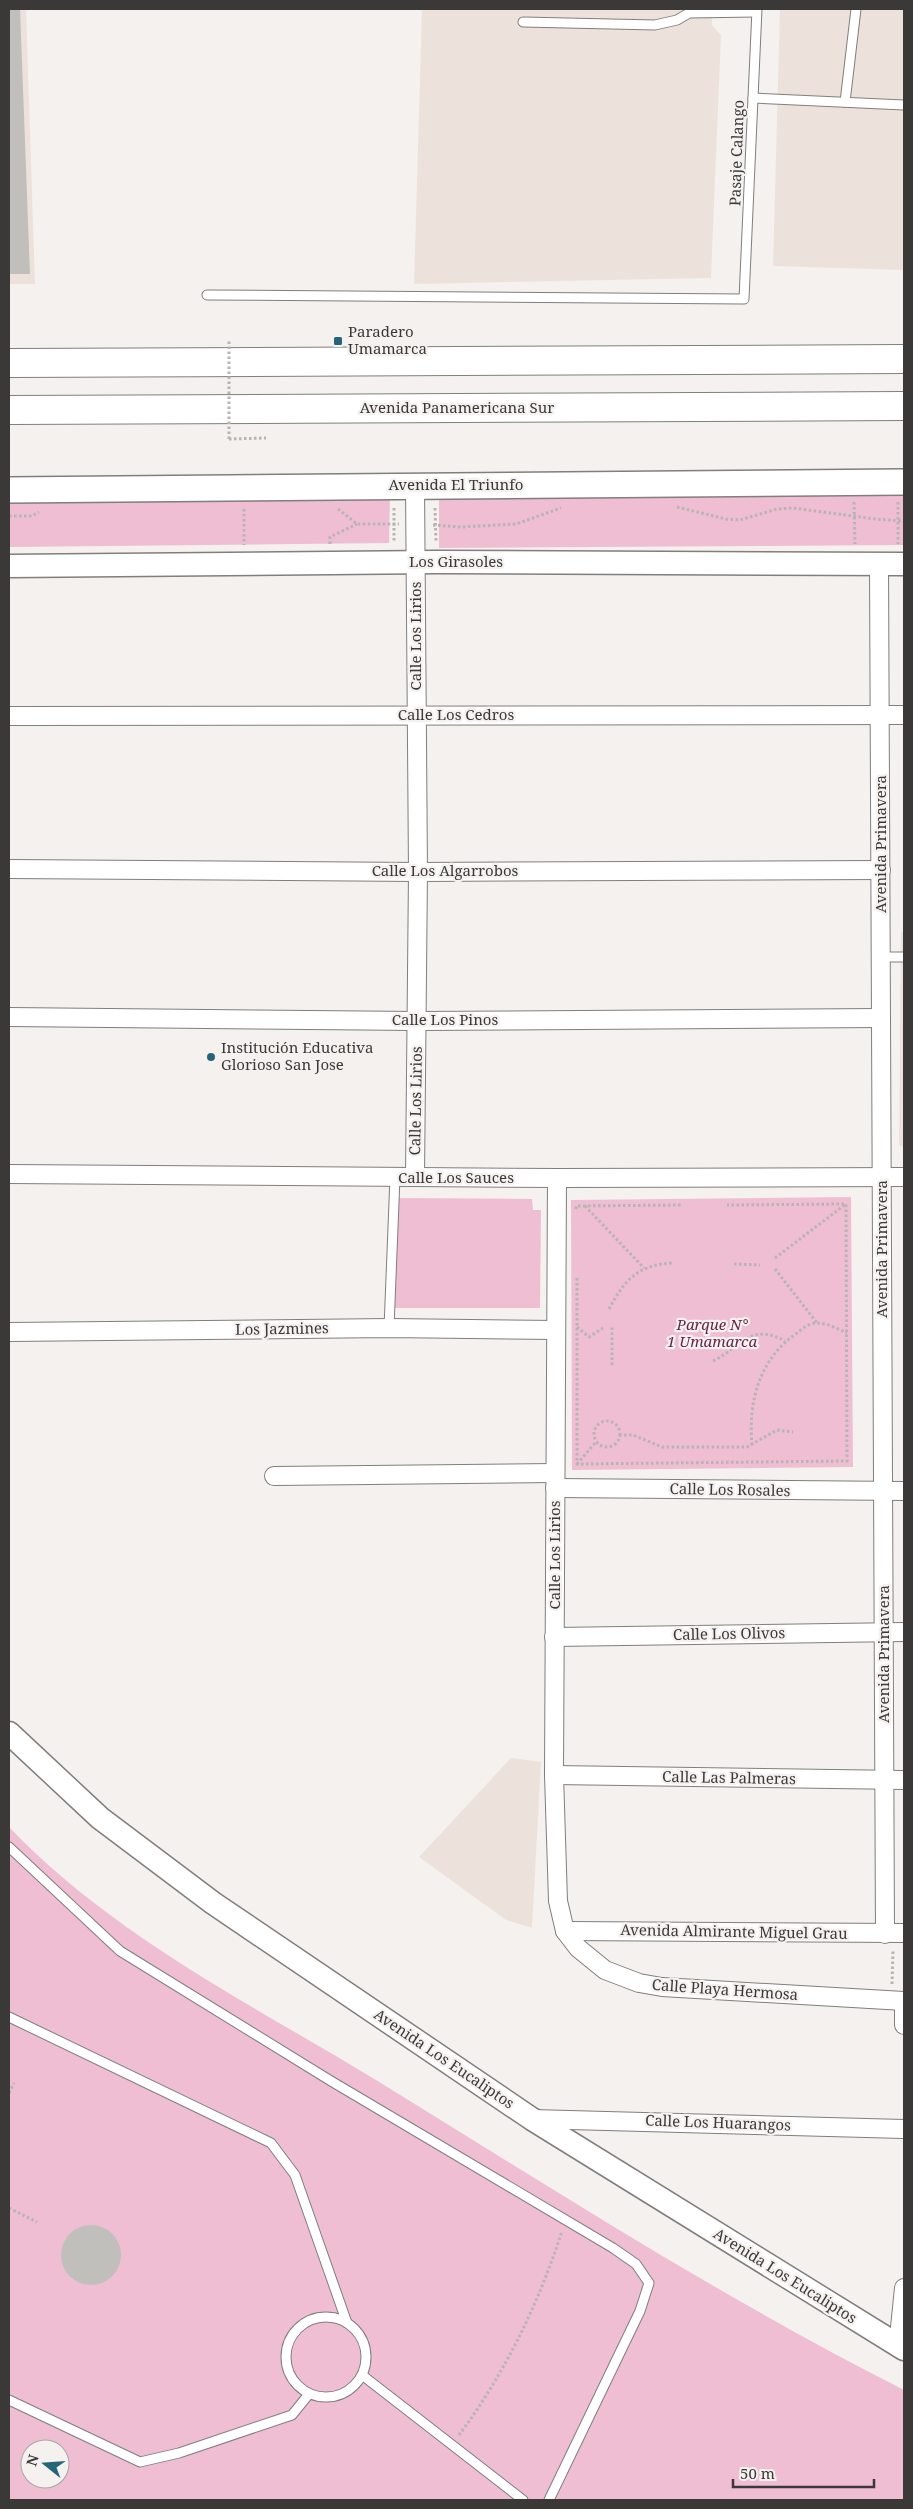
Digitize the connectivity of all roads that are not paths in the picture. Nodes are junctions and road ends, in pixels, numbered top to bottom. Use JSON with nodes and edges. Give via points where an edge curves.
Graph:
{"nodes":[{"id":1,"x":856,"y":9,"type":"edge"},
{"id":2,"x":757,"y":10,"type":"edge"},
{"id":3,"x":524,"y":22,"type":"dead end"},
{"id":4,"x":753,"y":98,"type":"junction"},
{"id":5,"x":845,"y":102,"type":"junction"},
{"id":6,"x":904,"y":105,"type":"edge"},
{"id":7,"x":207,"y":294,"type":"dead end"},
{"id":8,"x":904,"y":359,"type":"edge"},
{"id":9,"x":9,"y":363,"type":"edge"},
{"id":10,"x":904,"y":406,"type":"edge"},
{"id":11,"x":9,"y":410,"type":"edge"},
{"id":12,"x":901,"y":482,"type":"edge"},
{"id":13,"x":415,"y":485,"type":"junction"},
{"id":14,"x":9,"y":490,"type":"edge"},
{"id":15,"x":415,"y":562,"type":"junction"},
{"id":16,"x":894,"y":564,"type":"edge"},
{"id":17,"x":9,"y":566,"type":"edge"},
{"id":18,"x":904,"y":714,"type":"edge"},
{"id":19,"x":416,"y":715,"type":"junction"},
{"id":20,"x":880,"y":715,"type":"junction"},
{"id":21,"x":9,"y":716,"type":"edge"},
{"id":22,"x":9,"y":869,"type":"edge"},
{"id":23,"x":881,"y":870,"type":"junction"},
{"id":24,"x":418,"y":872,"type":"junction"},
{"id":25,"x":881,"y":957,"type":"junction"},
{"id":26,"x":904,"y":957,"type":"edge"},
{"id":27,"x":9,"y":1017,"type":"edge"},
{"id":28,"x":881,"y":1018,"type":"junction"},
{"id":29,"x":417,"y":1021,"type":"junction"},
{"id":30,"x":9,"y":1174,"type":"edge"},
{"id":31,"x":415,"y":1177,"type":"junction"},
{"id":32,"x":882,"y":1177,"type":"junction"},
{"id":33,"x":395,"y":1178,"type":"junction"},
{"id":34,"x":557,"y":1178,"type":"junction"},
{"id":35,"x":904,"y":1178,"type":"edge"},
{"id":36,"x":389,"y":1328,"type":"junction"},
{"id":37,"x":556,"y":1330,"type":"junction"},
{"id":38,"x":9,"y":1332,"type":"edge"},
{"id":39,"x":274,"y":1476,"type":"dead end"},
{"id":40,"x":555,"y":1480,"type":"junction"},
{"id":41,"x":904,"y":1490,"type":"edge"},
{"id":42,"x":882,"y":1491,"type":"junction"},
{"id":43,"x":884,"y":1632,"type":"junction"},
{"id":44,"x":904,"y":1632,"type":"edge"},
{"id":45,"x":554,"y":1637,"type":"junction"},
{"id":46,"x":9,"y":1733,"type":"edge"},
{"id":47,"x":554,"y":1775,"type":"junction"},
{"id":48,"x":884,"y":1780,"type":"junction"},
{"id":49,"x":904,"y":1780,"type":"edge"},
{"id":50,"x":9,"y":1847,"type":"edge"},
{"id":51,"x":565,"y":1930,"type":"junction"},
{"id":52,"x":894,"y":1934,"type":"edge"},
{"id":53,"x":900,"y":2001,"type":"edge"},
{"id":54,"x":9,"y":2017,"type":"edge"},
{"id":55,"x":904,"y":2025,"type":"edge"},
{"id":56,"x":532,"y":2119,"type":"junction"},
{"id":57,"x":904,"y":2129,"type":"edge"},
{"id":58,"x":904,"y":2288,"type":"edge"},
{"id":59,"x":347,"y":2323,"type":"junction"},
{"id":60,"x":901,"y":2348,"type":"edge"},
{"id":61,"x":362,"y":2375,"type":"junction"},
{"id":62,"x":309,"y":2394,"type":"junction"},
{"id":63,"x":9,"y":2400,"type":"edge"},
{"id":64,"x":524,"y":2500,"type":"edge"},
{"id":65,"x":549,"y":2500,"type":"edge"}],
"edges":[{"from":1,"to":5,"type":"lane"},
{"from":2,"to":3,"type":"lane","via":[[689,13],[677,20],[655,25]]},
{"from":2,"to":4,"type":"lane","name":"Pasaje Calango"},
{"from":4,"to":5,"type":"lane"},
{"from":4,"to":7,"type":"lane","name":"Pasaje Calango","via":[[744,299]]},
{"from":5,"to":6,"type":"lane"},
{"from":8,"to":9,"type":"highway"},
{"from":10,"to":11,"type":"highway","name":"Avenida Panamericana Sur"},
{"from":12,"to":13,"type":"main road","name":"Avenida El Triunfo"},
{"from":13,"to":14,"type":"main road","name":"Avenida El Triunfo"},
{"from":13,"to":15,"type":"street","name":"Calle Los Lirios"},
{"from":15,"to":16,"type":"street","name":"Los Girasoles"},
{"from":15,"to":17,"type":"street","name":"Los Girasoles"},
{"from":15,"to":19,"type":"street","name":"Calle Los Lirios"},
{"from":16,"to":20,"type":"street","name":"Avenida Primavera"},
{"from":18,"to":20,"type":"street","name":"Calle Los Cedros"},
{"from":19,"to":20,"type":"street","name":"Calle Los Cedros"},
{"from":19,"to":21,"type":"street","name":"Calle Los Cedros"},
{"from":19,"to":24,"type":"street","name":"Calle Los Lirios"},
{"from":20,"to":23,"type":"street","name":"Avenida Primavera"},
{"from":22,"to":24,"type":"street","name":"Calle Los Algarrobos"},
{"from":23,"to":24,"type":"street","name":"Calle Los Algarrobos"},
{"from":23,"to":25,"type":"street","name":"Avenida Primavera"},
{"from":24,"to":29,"type":"street","name":"Calle Los Lirios"},
{"from":25,"to":26,"type":"lane"},
{"from":25,"to":28,"type":"street","name":"Avenida Primavera"},
{"from":27,"to":29,"type":"street","name":"Calle Los Pinos"},
{"from":28,"to":29,"type":"street","name":"Calle Los Pinos"},
{"from":28,"to":32,"type":"street","name":"Avenida Primavera"},
{"from":29,"to":31,"type":"street","name":"Calle Los Lirios"},
{"from":30,"to":33,"type":"street","name":"Calle Los Sauces"},
{"from":31,"to":33,"type":"street","name":"Calle Los Sauces"},
{"from":31,"to":34,"type":"street","name":"Calle Los Sauces"},
{"from":32,"to":34,"type":"street","name":"Calle Los Sauces"},
{"from":32,"to":35,"type":"street","name":"Calle Los Sauces"},
{"from":32,"to":42,"type":"street","name":"Avenida Primavera"},
{"from":33,"to":36,"type":"lane"},
{"from":34,"to":37,"type":"street","name":"Calle Los Lirios"},
{"from":36,"to":37,"type":"street","name":"Los Jazmines"},
{"from":36,"to":38,"type":"street","name":"Los Jazmines"},
{"from":37,"to":40,"type":"street","name":"Calle Los Lirios"},
{"from":39,"to":40,"type":"street","name":"Calle Los Rosales"},
{"from":40,"to":42,"type":"street","name":"Calle Los Rosales"},
{"from":40,"to":45,"type":"street","name":"Calle Los Lirios"},
{"from":41,"to":42,"type":"street","name":"Calle Los Rosales"},
{"from":42,"to":43,"type":"street","name":"Avenida Primavera"},
{"from":43,"to":44,"type":"street","name":"Calle Los Olivos"},
{"from":43,"to":45,"type":"street","name":"Calle Los Olivos"},
{"from":43,"to":48,"type":"street","name":"Avenida Primavera"},
{"from":45,"to":47,"type":"street","name":"Calle Los Lirios"},
{"from":46,"to":56,"type":"street","name":"Avenida Los Eucaliptos","via":[[100,1818],[213,1903]]},
{"from":47,"to":48,"type":"street","name":"Calle Las Palmeras"},
{"from":47,"to":51,"type":"street","name":"Calle Los Lirios","via":[[558,1901]]},
{"from":48,"to":49,"type":"street","name":"Calle Las Palmeras"},
{"from":48,"to":52,"type":"street","name":"Avenida Primavera"},
{"from":50,"to":65,"type":"lane","via":[[120,1951],[636,2264],[649,2283],[640,2311]]},
{"from":51,"to":52,"type":"street","name":"Avenida Almirante Miguel Grau"},
{"from":51,"to":53,"type":"street","name":"Calle Playa Hermosa","via":[[578,1948],[604,1970],[639,1983]]},
{"from":53,"to":55,"type":"street"},
{"from":54,"to":59,"type":"lane","via":[[271,2143],[295,2175]]},
{"from":56,"to":57,"type":"street","name":"Calle Los Huarangos"},
{"from":56,"to":60,"type":"street","name":"Avenida Los Eucaliptos"},
{"from":58,"to":60,"type":"street"},
{"from":59,"to":61,"type":"lane","via":[[356,2330],[365,2352]]},
{"from":59,"to":62,"type":"lane","via":[[322,2317],[304,2324],[290,2338],[286,2351],[288,2370],[298,2386]]},
{"from":61,"to":62,"type":"lane","via":[[355,2385],[333,2396]]},
{"from":61,"to":64,"type":"lane"},
{"from":62,"to":63,"type":"lane","via":[[292,2415],[179,2453],[140,2462]]}]}
